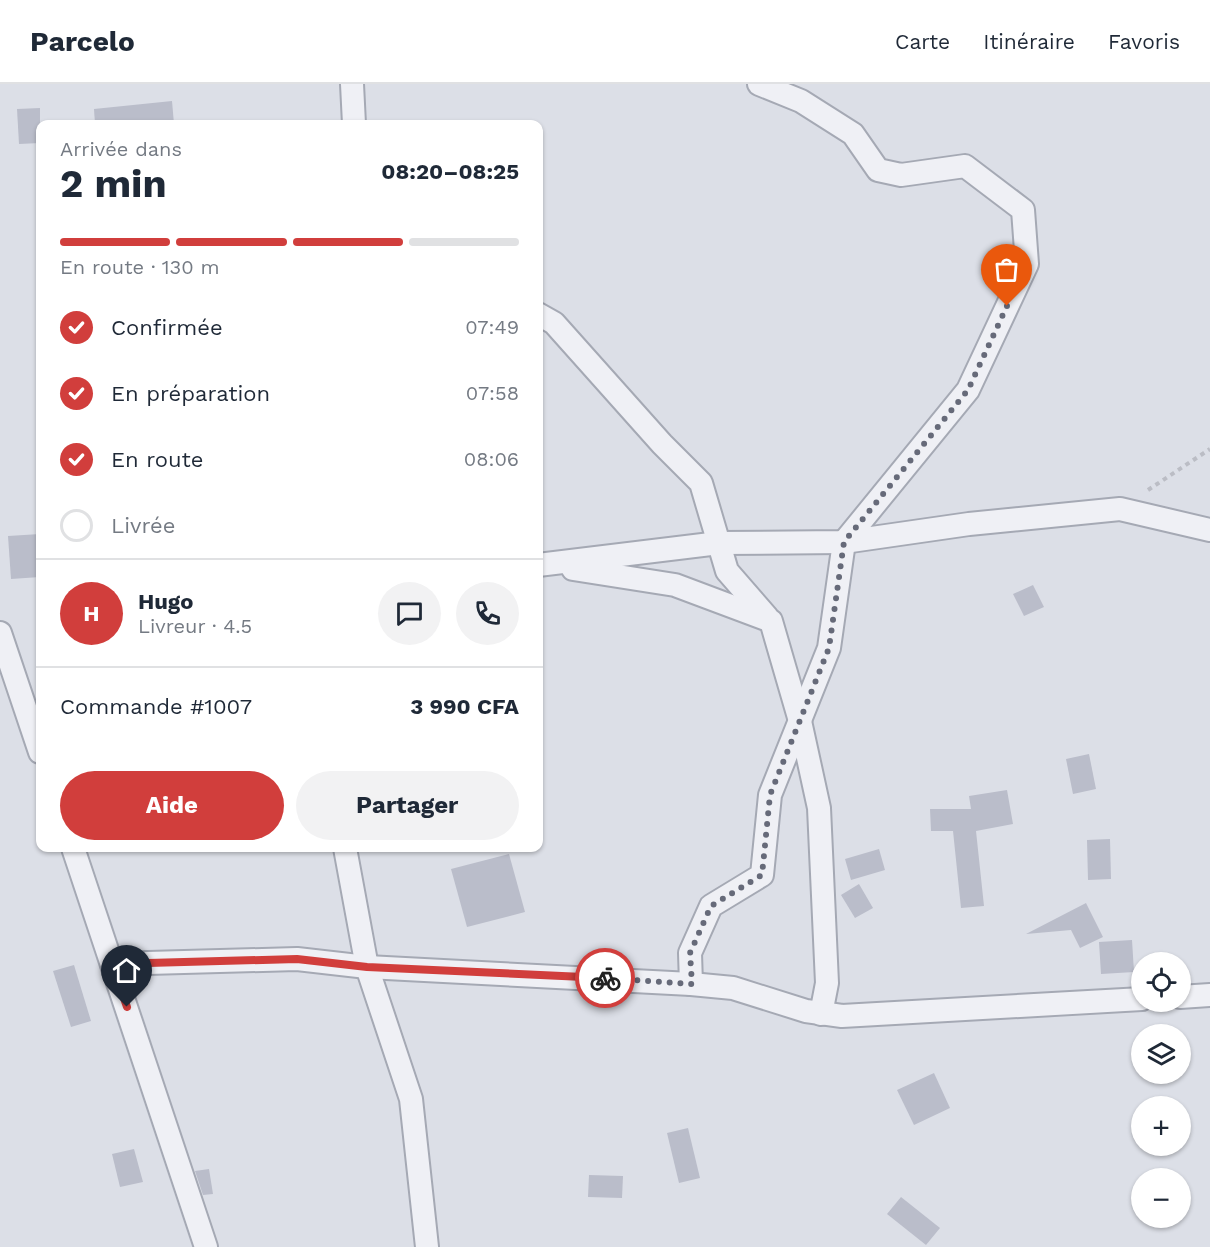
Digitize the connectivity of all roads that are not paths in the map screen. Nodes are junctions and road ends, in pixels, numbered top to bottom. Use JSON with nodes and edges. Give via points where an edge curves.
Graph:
{"nodes":[{"id":1,"x":352,"y":84,"type":"edge"},
{"id":2,"x":759,"y":84,"type":"edge"},
{"id":3,"x":354,"y":120,"type":"edge"},
{"id":4,"x":543,"y":317,"type":"edge"},
{"id":5,"x":1210,"y":530,"type":"edge"},
{"id":6,"x":844,"y":542,"type":"junction"},
{"id":7,"x":719,"y":543,"type":"junction"},
{"id":8,"x":543,"y":565,"type":"edge"},
{"id":9,"x":543,"y":565,"type":"edge"},
{"id":10,"x":771,"y":621,"type":"junction"},
{"id":11,"x":0,"y":633,"type":"edge"},
{"id":12,"x":800,"y":721,"type":"junction"},
{"id":13,"x":36,"y":740,"type":"edge"},
{"id":14,"x":74,"y":852,"type":"edge"},
{"id":15,"x":346,"y":852,"type":"edge"},
{"id":16,"x":112,"y":964,"type":"junction"},
{"id":17,"x":367,"y":967,"type":"junction"},
{"id":18,"x":692,"y":984,"type":"junction"},
{"id":19,"x":1210,"y":995,"type":"edge"},
{"id":20,"x":1191,"y":996,"type":"edge"},
{"id":21,"x":1131,"y":1000,"type":"edge"},
{"id":22,"x":821,"y":1014,"type":"junction"},
{"id":23,"x":206,"y":1247,"type":"edge"},
{"id":24,"x":427,"y":1247,"type":"edge"}],
"edges":[{"from":1,"to":3,"type":"street"},
{"from":2,"to":6,"type":"street","via":[[801,101],[853,134],[878,170],[901,175],[965,166],[1023,210],[1027,264],[968,390]]},
{"from":4,"to":7,"type":"street","via":[[554,323],[701,483]]},
{"from":5,"to":6,"type":"street","via":[[1120,509],[969,524]]},
{"from":6,"to":7,"type":"street"},
{"from":6,"to":12,"type":"street","via":[[829,648]]},
{"from":7,"to":8,"type":"street"},
{"from":7,"to":10,"type":"street","via":[[727,571]]},
{"from":9,"to":10,"type":"street","via":[[675,585]]},
{"from":10,"to":12,"type":"street"},
{"from":11,"to":13,"type":"street"},
{"from":12,"to":18,"type":"street","via":[[770,795],[762,875],[711,906],[690,953]]},
{"from":12,"to":22,"type":"street","via":[[819,808],[826,983]]},
{"from":14,"to":16,"type":"street"},
{"from":15,"to":17,"type":"street"},
{"from":16,"to":17,"type":"street","via":[[297,959]]},
{"from":16,"to":23,"type":"street"},
{"from":17,"to":18,"type":"street"},
{"from":17,"to":24,"type":"street","via":[[411,1099]]},
{"from":18,"to":22,"type":"street","via":[[733,988]]},
{"from":19,"to":20,"type":"street"},
{"from":21,"to":22,"type":"street"}]}
